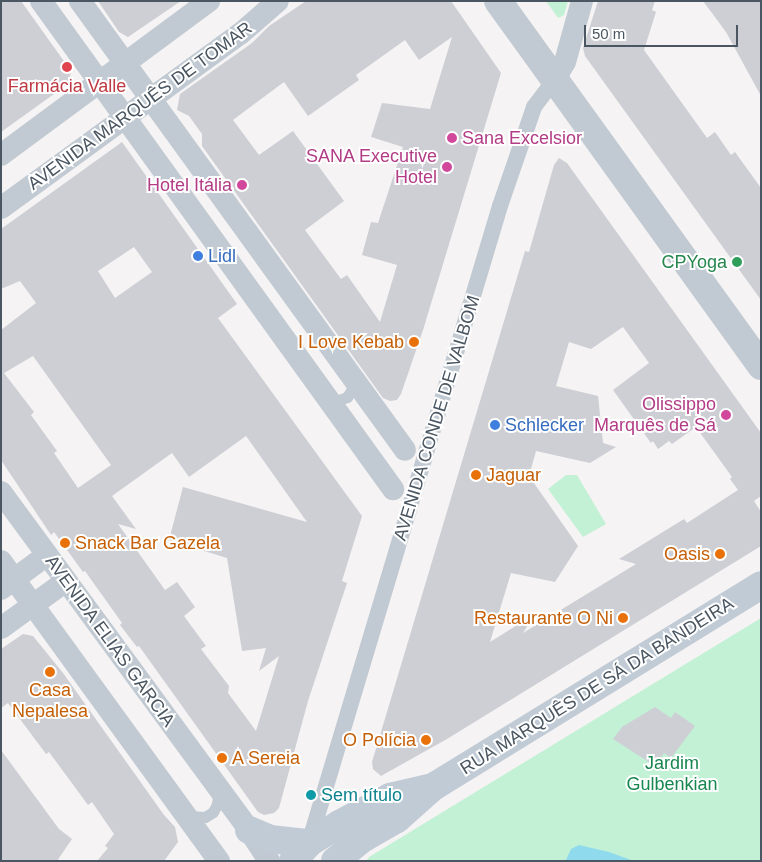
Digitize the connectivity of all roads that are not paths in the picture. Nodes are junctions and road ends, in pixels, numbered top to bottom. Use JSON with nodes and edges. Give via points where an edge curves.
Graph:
{"nodes":[{"id":1,"x":41,"y":1,"type":"edge"},
{"id":2,"x":80,"y":1,"type":"edge"},
{"id":3,"x":209,"y":1,"type":"edge"},
{"id":4,"x":278,"y":1,"type":"edge"},
{"id":5,"x":498,"y":1,"type":"edge"},
{"id":6,"x":582,"y":1,"type":"edge"},
{"id":7,"x":124,"y":63,"type":"junction"},
{"id":8,"x":555,"y":79,"type":"junction"},
{"id":9,"x":99,"y":82,"type":"junction"},
{"id":10,"x":151,"y":100,"type":"junction"},
{"id":11,"x":125,"y":118,"type":"junction"},
{"id":12,"x":1,"y":154,"type":"edge"},
{"id":13,"x":1,"y":208,"type":"edge"},
{"id":14,"x":761,"y":366,"type":"edge"},
{"id":15,"x":354,"y":380,"type":"junction"},
{"id":16,"x":329,"y":400,"type":"junction"},
{"id":17,"x":405,"y":450,"type":"dead end"},
{"id":18,"x":393,"y":489,"type":"dead end"},
{"id":19,"x":1,"y":492,"type":"edge"},
{"id":20,"x":47,"y":555,"type":"junction"},
{"id":21,"x":1,"y":561,"type":"edge"},
{"id":22,"x":66,"y":581,"type":"junction"},
{"id":23,"x":8,"y":584,"type":"edge"},
{"id":24,"x":761,"y":585,"type":"edge"},
{"id":25,"x":33,"y":604,"type":"junction"},
{"id":26,"x":1,"y":628,"type":"edge"},
{"id":27,"x":433,"y":787,"type":"junction"},
{"id":28,"x":218,"y":790,"type":"junction"},
{"id":29,"x":187,"y":816,"type":"junction"},
{"id":30,"x":249,"y":830,"type":"junction"},
{"id":31,"x":301,"y":852,"type":"edge"},
{"id":32,"x":219,"y":861,"type":"edge"},
{"id":33,"x":269,"y":861,"type":"edge"},
{"id":34,"x":335,"y":861,"type":"edge"}],
"edges":[{"from":1,"to":9,"type":"street"},
{"from":2,"to":7,"type":"street"},
{"from":3,"to":7,"type":"street"},
{"from":4,"to":10,"type":"street","name":"AVENIDA MARQUÊS DE TOMAR","via":[[240,34]]},
{"from":5,"to":8,"type":"street"},
{"from":6,"to":8,"type":"street","name":"AVENIDA CONDE DE VALBOM","via":[[565,62]]},
{"from":7,"to":9,"type":"street"},
{"from":7,"to":10,"type":"street"},
{"from":8,"to":14,"type":"street"},
{"from":8,"to":31,"type":"street","name":"AVENIDA CONDE DE VALBOM","via":[[534,107],[500,206]]},
{"from":9,"to":11,"type":"street"},
{"from":9,"to":12,"type":"street"},
{"from":10,"to":11,"type":"street","name":"AVENIDA MARQUÊS DE TOMAR"},
{"from":10,"to":15,"type":"street"},
{"from":11,"to":13,"type":"street","name":"AVENIDA MARQUÊS DE TOMAR"},
{"from":11,"to":16,"type":"street"},
{"from":15,"to":16,"type":"lane","via":[[348,397]]},
{"from":15,"to":17,"type":"street"},
{"from":16,"to":18,"type":"street"},
{"from":19,"to":20,"type":"street","name":"AVENIDA ELIAS GARCIA"},
{"from":20,"to":22,"type":"street","name":"AVENIDA ELIAS GARCIA"},
{"from":20,"to":23,"type":"street"},
{"from":21,"to":23,"type":"street"},
{"from":22,"to":25,"type":"street"},
{"from":22,"to":28,"type":"street","name":"AVENIDA ELIAS GARCIA"},
{"from":23,"to":25,"type":"street"},
{"from":24,"to":27,"type":"main road","name":"RUA MARQUÊS DE SÁ DA BANDEIRA"},
{"from":25,"to":26,"type":"street"},
{"from":25,"to":29,"type":"street"},
{"from":27,"to":31,"type":"main road","name":"RUA MARQUÊS DE SÁ DA BANDEIRA","via":[[390,797],[339,824]]},
{"from":27,"to":34,"type":"main road","name":"RUA MARQUÊS DE SÁ DA BANDEIRA","via":[[397,819],[362,839]]},
{"from":28,"to":29,"type":"lane","via":[[213,812],[205,817]]},
{"from":28,"to":30,"type":"street","name":"AVENIDA ELIAS GARCIA"},
{"from":29,"to":32,"type":"street"},
{"from":30,"to":31,"type":"main road"},
{"from":30,"to":33,"type":"street","name":"AVENIDA ELIAS GARCIA"}]}
